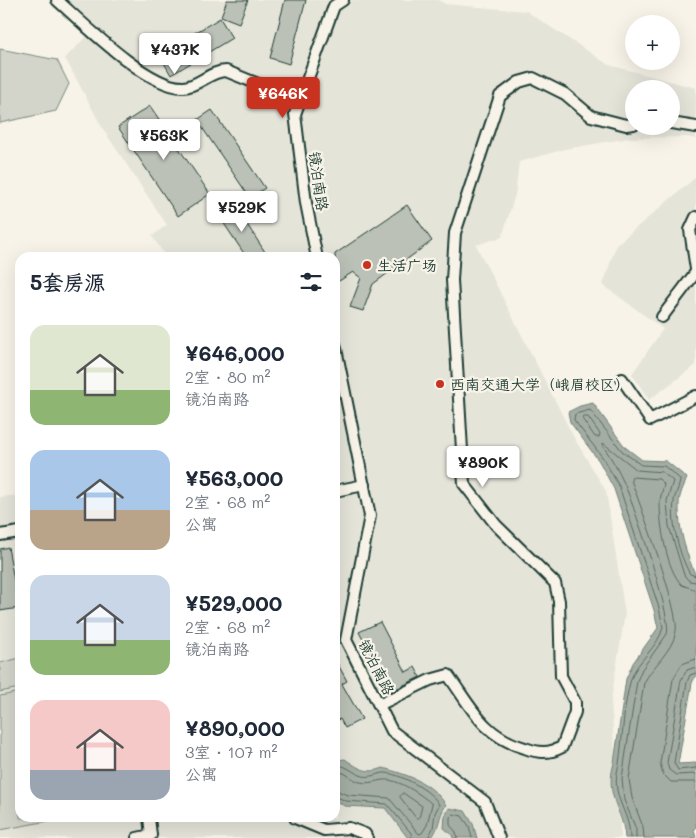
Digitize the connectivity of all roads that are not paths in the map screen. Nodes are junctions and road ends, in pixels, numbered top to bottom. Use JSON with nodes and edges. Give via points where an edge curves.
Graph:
{"nodes":[{"id":1,"x":57,"y":0,"type":"edge"},
{"id":2,"x":332,"y":0,"type":"edge"},
{"id":3,"x":343,"y":0,"type":"edge"},
{"id":4,"x":332,"y":13,"type":"junction"},
{"id":5,"x":300,"y":101,"type":"junction"},
{"id":6,"x":680,"y":124,"type":"edge"},
{"id":7,"x":625,"y":125,"type":"edge"},
{"id":8,"x":696,"y":127,"type":"edge"},
{"id":9,"x":696,"y":217,"type":"edge"},
{"id":10,"x":316,"y":252,"type":"edge"},
{"id":11,"x":696,"y":270,"type":"edge"},
{"id":12,"x":662,"y":317,"type":"dead end"},
{"id":13,"x":340,"y":368,"type":"edge"},
{"id":14,"x":622,"y":379,"type":"dead end"},
{"id":15,"x":696,"y":396,"type":"edge"},
{"id":16,"x":364,"y":485,"type":"junction"},
{"id":17,"x":340,"y":490,"type":"edge"},
{"id":18,"x":15,"y":532,"type":"edge"},
{"id":19,"x":0,"y":534,"type":"edge"},
{"id":20,"x":379,"y":705,"type":"junction"},
{"id":21,"x":150,"y":822,"type":"edge"},
{"id":22,"x":305,"y":822,"type":"edge"},
{"id":23,"x":154,"y":837,"type":"edge"},
{"id":24,"x":137,"y":838,"type":"edge"},
{"id":25,"x":367,"y":838,"type":"edge"},
{"id":26,"x":499,"y":838,"type":"edge"}],
"edges":[{"from":1,"to":5,"type":"street","via":[[151,78],[172,87],[187,87],[218,71],[226,71]]},
{"from":2,"to":4,"type":"street"},
{"from":3,"to":4,"type":"street","name":"镜泊南路","via":[[334,6]]},
{"from":4,"to":5,"type":"street","name":"镜泊南路"},
{"from":5,"to":10,"type":"street","name":"镜泊南路","via":[[295,114]]},
{"from":6,"to":8,"type":"street"},
{"from":7,"to":20,"type":"street","via":[[591,116],[565,94],[533,78],[519,82],[500,96],[455,233],[452,280],[464,484],[496,525],[555,583],[559,601],[561,676],[575,702],[562,747],[539,753],[505,742],[483,724],[448,675],[430,680]]},
{"from":9,"to":11,"type":"street","via":[[690,230]]},
{"from":11,"to":12,"type":"street"},
{"from":13,"to":16,"type":"street","name":"镜泊南路"},
{"from":14,"to":15,"type":"street","via":[[650,420]]},
{"from":16,"to":17,"type":"street"},
{"from":16,"to":20,"type":"street","name":"镜泊南路","via":[[370,516],[346,640]]},
{"from":18,"to":19,"type":"street"},
{"from":20,"to":26,"type":"street","name":"镜泊南路","via":[[392,731],[485,802]]},
{"from":21,"to":23,"type":"street"},
{"from":22,"to":25,"type":"street","via":[[324,830],[348,828],[365,834]]},
{"from":23,"to":24,"type":"street"}]}
